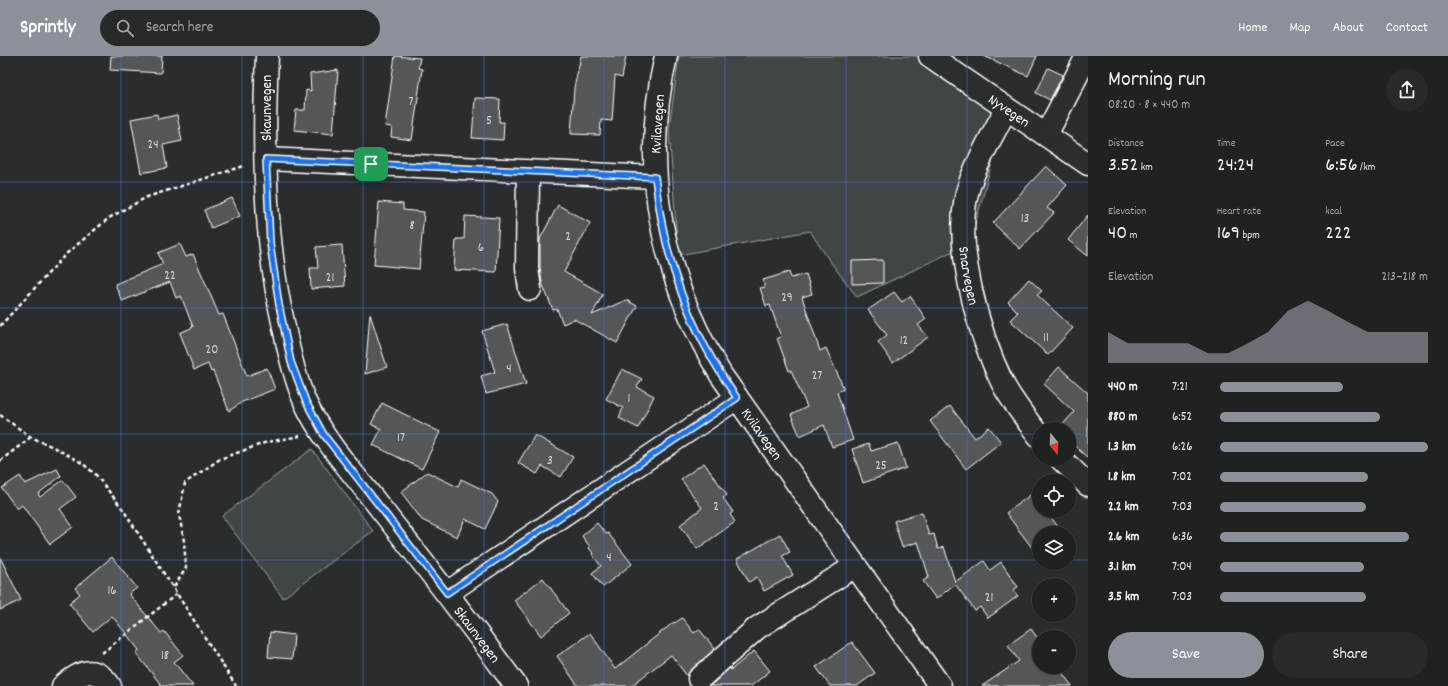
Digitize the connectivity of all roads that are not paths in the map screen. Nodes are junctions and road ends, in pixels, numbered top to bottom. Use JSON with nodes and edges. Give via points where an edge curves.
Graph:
{"nodes":[{"id":1,"x":267,"y":56,"type":"edge"},
{"id":2,"x":666,"y":56,"type":"edge"},
{"id":3,"x":930,"y":56,"type":"edge"},
{"id":4,"x":1087,"y":56,"type":"edge"},
{"id":5,"x":1006,"y":108,"type":"junction"},
{"id":6,"x":1046,"y":136,"type":"junction"},
{"id":7,"x":266,"y":159,"type":"junction"},
{"id":8,"x":1088,"y":164,"type":"edge"},
{"id":9,"x":528,"y":172,"type":"junction"},
{"id":10,"x":655,"y":177,"type":"junction"},
{"id":11,"x":530,"y":289,"type":"dead end"},
{"id":12,"x":737,"y":398,"type":"junction"},
{"id":13,"x":1032,"y":427,"type":"edge"},
{"id":14,"x":1068,"y":466,"type":"edge"},
{"id":15,"x":1088,"y":485,"type":"edge"},
{"id":16,"x":855,"y":566,"type":"junction"},
{"id":17,"x":447,"y":593,"type":"junction"},
{"id":18,"x":699,"y":679,"type":"dead end"},
{"id":19,"x":62,"y":686,"type":"edge"},
{"id":20,"x":110,"y":686,"type":"edge"},
{"id":21,"x":516,"y":686,"type":"edge"},
{"id":22,"x":940,"y":686,"type":"edge"}],
"edges":[{"from":1,"to":7,"type":"street","name":"Skaunvegen"},
{"from":2,"to":10,"type":"street","name":"Kvilavegen","via":[[656,112]]},
{"from":3,"to":5,"type":"street","name":"Nyvegen"},
{"from":4,"to":6,"type":"street"},
{"from":5,"to":6,"type":"street","name":"Nyvegen"},
{"from":5,"to":13,"type":"street","name":"Snarvegen","via":[[970,183],[964,208],[964,249],[978,316],[995,365],[1017,407]]},
{"from":6,"to":8,"type":"street","name":"Nyvegen"},
{"from":7,"to":9,"type":"street"},
{"from":7,"to":17,"type":"street","name":"Skaunvegen","via":[[270,243],[280,312],[291,362],[306,402],[324,435]]},
{"from":9,"to":10,"type":"street"},
{"from":9,"to":11,"type":"street","via":[[527,268]]},
{"from":10,"to":12,"type":"street","name":"Kvilavegen","via":[[660,220],[681,297],[709,356]]},
{"from":12,"to":16,"type":"street","name":"Kvilavegen"},
{"from":12,"to":17,"type":"street"},
{"from":14,"to":15,"type":"street"},
{"from":16,"to":18,"type":"street","via":[[758,628]]},
{"from":16,"to":22,"type":"street","name":"Kvilavegen"},
{"from":17,"to":21,"type":"street","name":"Skaunvegen"},
{"from":19,"to":20,"type":"street","via":[[82,672],[93,672]]}]}
